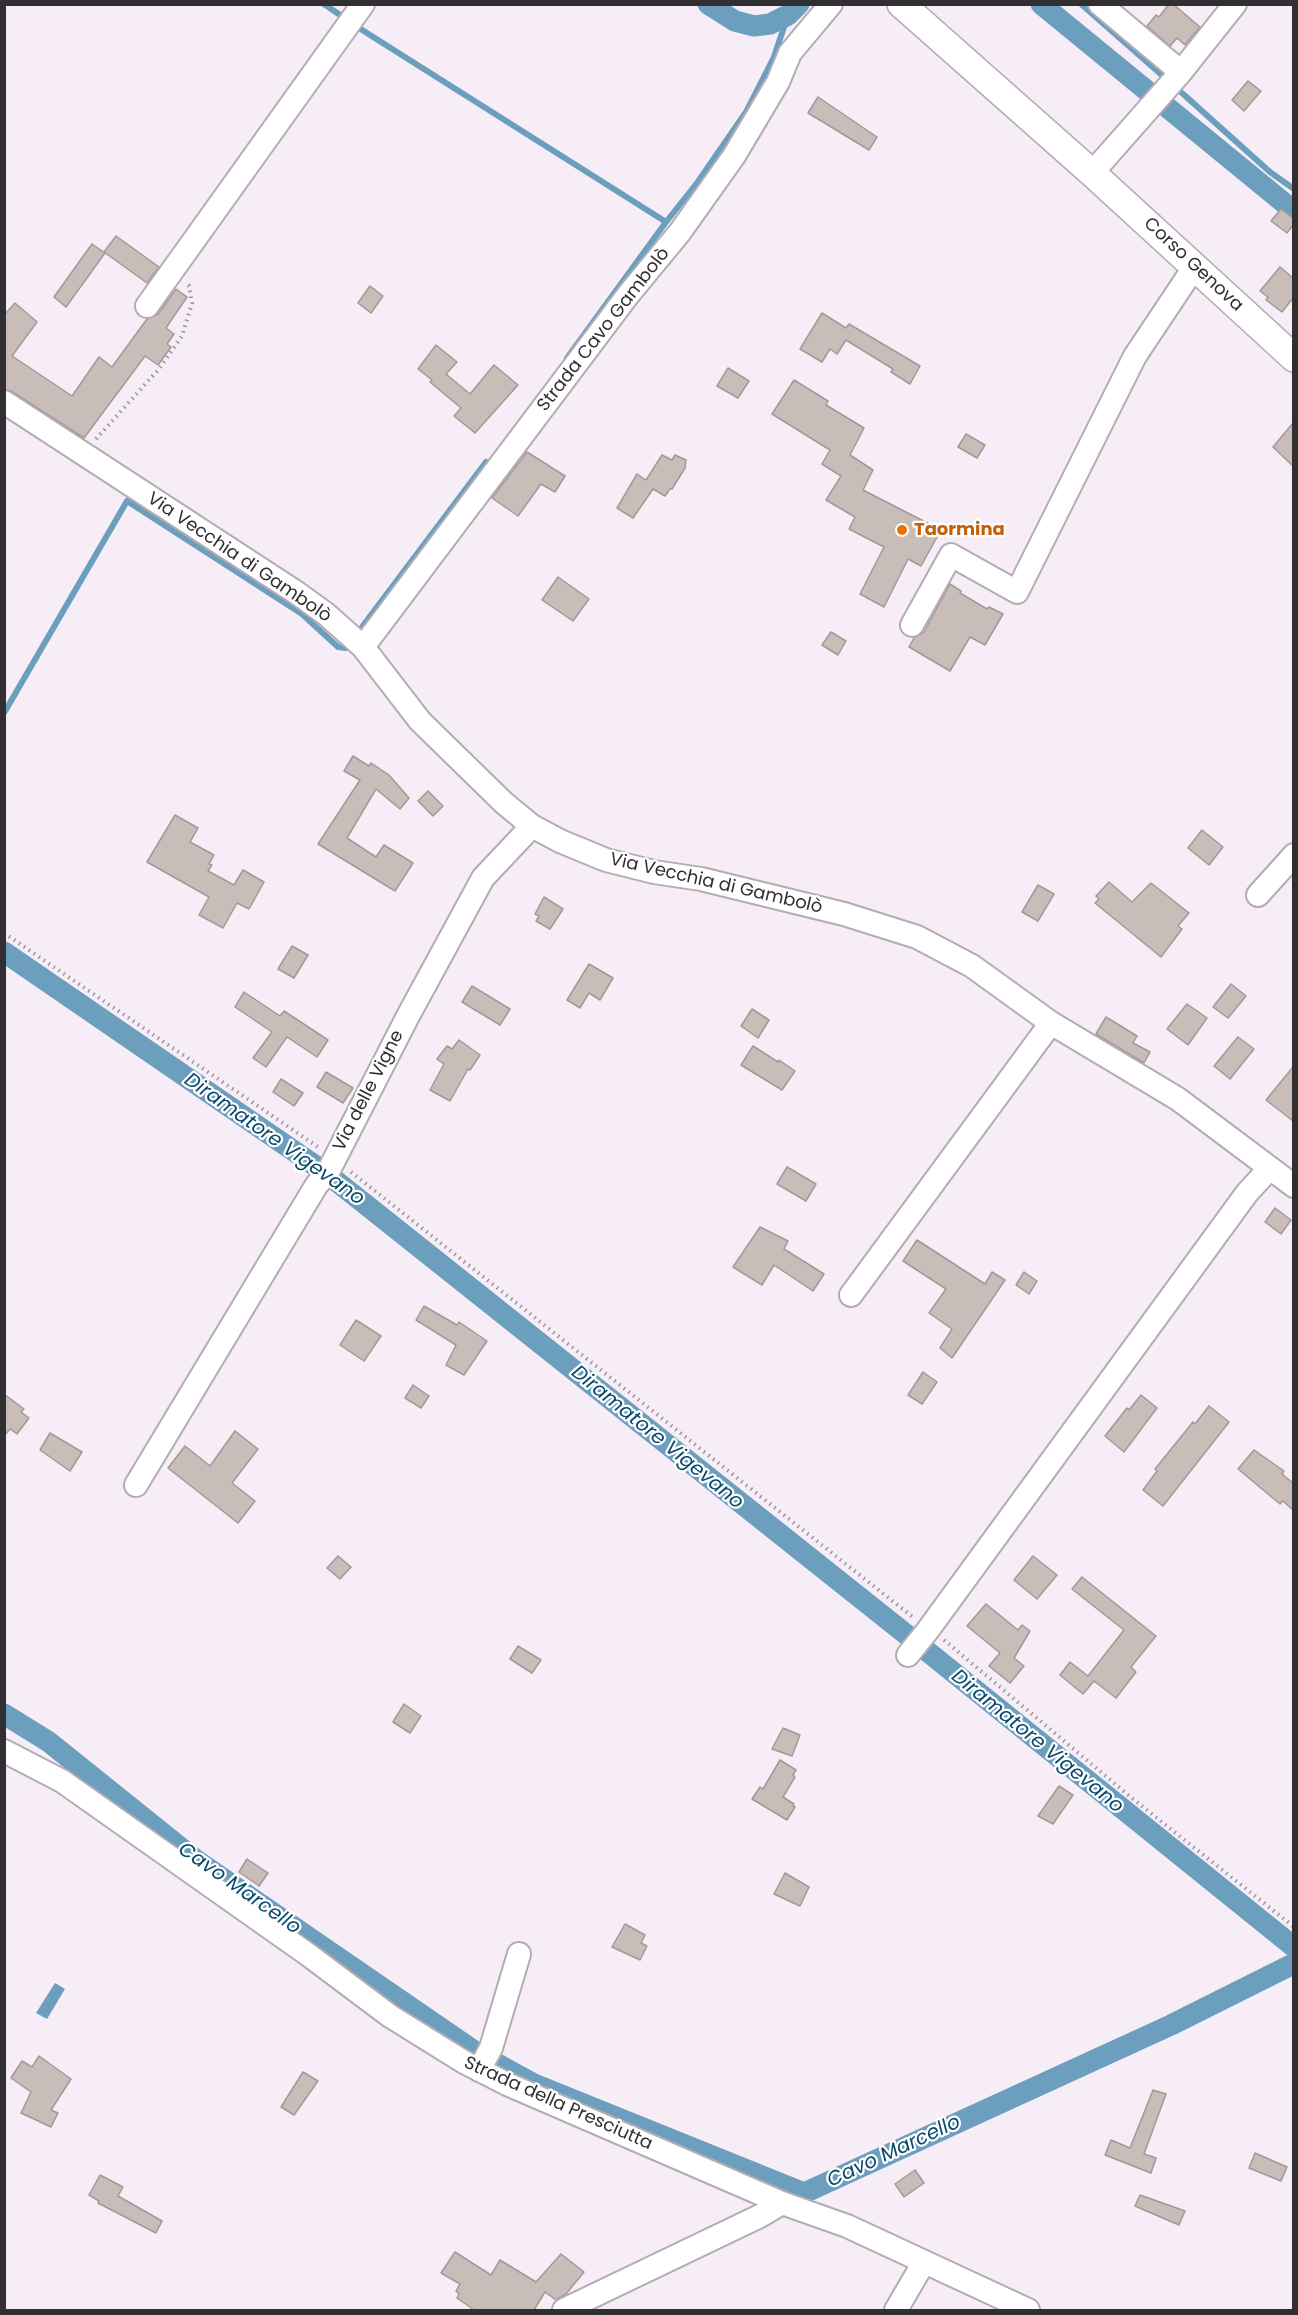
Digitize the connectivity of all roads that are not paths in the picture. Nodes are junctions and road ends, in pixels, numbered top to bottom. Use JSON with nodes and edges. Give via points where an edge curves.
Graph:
{"nodes":[{"id":1,"x":363,"y":4,"type":"edge"},
{"id":2,"x":831,"y":4,"type":"edge"},
{"id":3,"x":901,"y":4,"type":"edge"},
{"id":4,"x":1100,"y":4,"type":"edge"},
{"id":5,"x":1235,"y":4,"type":"edge"},
{"id":6,"x":1181,"y":72,"type":"junction"},
{"id":7,"x":1092,"y":173,"type":"junction"},
{"id":8,"x":1197,"y":269,"type":"junction"},
{"id":9,"x":147,"y":306,"type":"dead end"},
{"id":10,"x":1293,"y":358,"type":"edge"},
{"id":11,"x":4,"y":402,"type":"edge"},
{"id":12,"x":912,"y":625,"type":"dead end"},
{"id":13,"x":363,"y":647,"type":"junction"},
{"id":14,"x":532,"y":826,"type":"junction"},
{"id":15,"x":1293,"y":855,"type":"edge"},
{"id":16,"x":1258,"y":895,"type":"dead end"},
{"id":17,"x":1051,"y":1023,"type":"junction"},
{"id":18,"x":1270,"y":1168,"type":"junction"},
{"id":19,"x":1293,"y":1186,"type":"edge"},
{"id":20,"x":851,"y":1295,"type":"dead end"},
{"id":21,"x":136,"y":1485,"type":"dead end"},
{"id":22,"x":908,"y":1655,"type":"dead end"},
{"id":23,"x":4,"y":1751,"type":"edge"},
{"id":24,"x":519,"y":1954,"type":"dead end"},
{"id":25,"x":479,"y":2070,"type":"junction"},
{"id":26,"x":782,"y":2203,"type":"junction"},
{"id":27,"x":924,"y":2262,"type":"junction"},
{"id":28,"x":564,"y":2310,"type":"edge"},
{"id":29,"x":896,"y":2310,"type":"edge"},
{"id":30,"x":1028,"y":2310,"type":"edge"}],
"edges":[{"from":1,"to":9,"type":"street"},
{"from":2,"to":13,"type":"street","name":"Strada Cavo Gambolò","via":[[790,53],[778,82],[734,156],[680,232],[628,295]]},
{"from":3,"to":7,"type":"main road","name":"Corso Genova"},
{"from":4,"to":6,"type":"street"},
{"from":5,"to":6,"type":"street"},
{"from":6,"to":7,"type":"street"},
{"from":7,"to":8,"type":"main road","name":"Corso Genova"},
{"from":8,"to":10,"type":"main road","name":"Corso Genova"},
{"from":8,"to":12,"type":"street","via":[[1135,356],[1017,592],[951,555]]},
{"from":11,"to":13,"type":"street","name":"Via Vecchia di Gambolò","via":[[297,594]]},
{"from":13,"to":14,"type":"street","name":"Via Vecchia di Gambolò","via":[[420,721]]},
{"from":14,"to":17,"type":"street","name":"Via Vecchia di Gambolò","via":[[606,860],[844,914],[916,937],[972,966]]},
{"from":14,"to":21,"type":"street","name":"Via delle Vigne","via":[[483,878],[332,1163]]},
{"from":15,"to":16,"type":"street"},
{"from":17,"to":18,"type":"street","name":"Via Vecchia di Gambolò","via":[[1178,1100]]},
{"from":17,"to":20,"type":"street"},
{"from":18,"to":19,"type":"street","name":"Via Vecchia di Gambolò"},
{"from":18,"to":22,"type":"street","via":[[1247,1193]]},
{"from":23,"to":25,"type":"street","name":"Strada della Presciutta","via":[[62,1781],[390,2016]]},
{"from":24,"to":25,"type":"street","via":[[491,2048]]},
{"from":25,"to":26,"type":"street","name":"Strada della Presciutta"},
{"from":26,"to":27,"type":"street","name":"Strada della Presciutta","via":[[847,2226]]},
{"from":26,"to":28,"type":"street"},
{"from":27,"to":29,"type":"street"},
{"from":27,"to":30,"type":"street","name":"Strada della Presciutta"}]}
